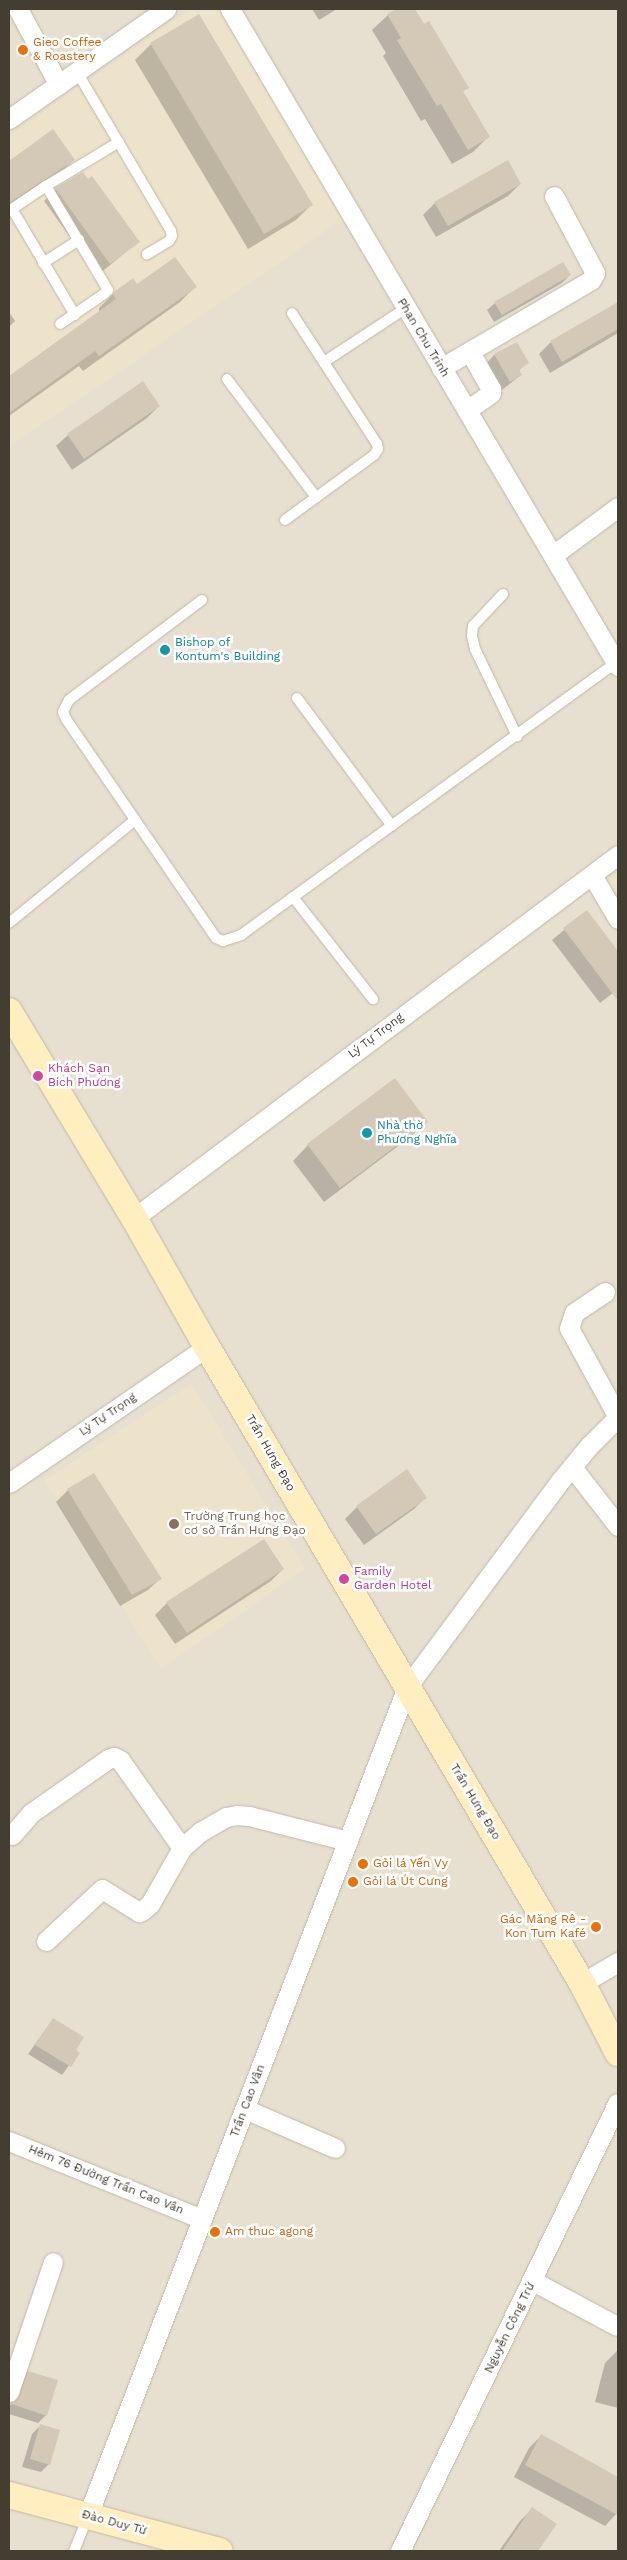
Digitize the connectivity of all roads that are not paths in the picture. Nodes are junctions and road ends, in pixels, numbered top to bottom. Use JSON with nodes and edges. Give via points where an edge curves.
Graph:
{"nodes":[{"id":1,"x":18,"y":9,"type":"edge"},
{"id":2,"x":166,"y":9,"type":"edge"},
{"id":3,"x":230,"y":9,"type":"edge"},
{"id":4,"x":77,"y":72,"type":"junction"},
{"id":5,"x":58,"y":85,"type":"junction"},
{"id":6,"x":9,"y":120,"type":"edge"},
{"id":7,"x":118,"y":142,"type":"junction"},
{"id":8,"x":46,"y":186,"type":"junction"},
{"id":9,"x":554,"y":196,"type":"dead end"},
{"id":10,"x":79,"y":240,"type":"junction"},
{"id":11,"x":147,"y":254,"type":"dead end"},
{"id":12,"x":43,"y":263,"type":"junction"},
{"id":13,"x":406,"y":308,"type":"junction"},
{"id":14,"x":292,"y":313,"type":"dead end"},
{"id":15,"x":75,"y":315,"type":"junction"},
{"id":16,"x":60,"y":324,"type":"dead end"},
{"id":17,"x":470,"y":352,"type":"junction"},
{"id":18,"x":324,"y":362,"type":"junction"},
{"id":19,"x":441,"y":368,"type":"junction"},
{"id":20,"x":227,"y":379,"type":"dead end"},
{"id":21,"x":466,"y":410,"type":"junction"},
{"id":22,"x":316,"y":497,"type":"junction"},
{"id":23,"x":618,"y":507,"type":"edge"},
{"id":24,"x":285,"y":520,"type":"dead end"},
{"id":25,"x":554,"y":555,"type":"junction"},
{"id":26,"x":502,"y":594,"type":"dead end"},
{"id":27,"x":202,"y":600,"type":"dead end"},
{"id":28,"x":617,"y":665,"type":"edge"},
{"id":29,"x":297,"y":698,"type":"dead end"},
{"id":30,"x":517,"y":736,"type":"junction"},
{"id":31,"x":135,"y":820,"type":"junction"},
{"id":32,"x":392,"y":826,"type":"junction"},
{"id":33,"x":618,"y":855,"type":"edge"},
{"id":34,"x":592,"y":875,"type":"junction"},
{"id":35,"x":293,"y":897,"type":"junction"},
{"id":36,"x":618,"y":919,"type":"edge"},
{"id":37,"x":9,"y":923,"type":"edge"},
{"id":38,"x":373,"y":999,"type":"dead end"},
{"id":39,"x":9,"y":1011,"type":"edge"},
{"id":40,"x":134,"y":1218,"type":"junction"},
{"id":41,"x":605,"y":1292,"type":"dead end"},
{"id":42,"x":208,"y":1347,"type":"junction"},
{"id":43,"x":618,"y":1417,"type":"edge"},
{"id":44,"x":572,"y":1467,"type":"junction"},
{"id":45,"x":11,"y":1476,"type":"edge"},
{"id":46,"x":618,"y":1526,"type":"edge"},
{"id":47,"x":407,"y":1687,"type":"junction"},
{"id":48,"x":12,"y":1836,"type":"dead end"},
{"id":49,"x":348,"y":1841,"type":"junction"},
{"id":50,"x":182,"y":1848,"type":"junction"},
{"id":51,"x":46,"y":1941,"type":"dead end"},
{"id":52,"x":618,"y":1962,"type":"edge"},
{"id":53,"x":582,"y":1983,"type":"junction"},
{"id":54,"x":618,"y":2053,"type":"edge"},
{"id":55,"x":618,"y":2103,"type":"edge"},
{"id":56,"x":245,"y":2109,"type":"junction"},
{"id":57,"x":9,"y":2141,"type":"edge"},
{"id":58,"x":335,"y":2148,"type":"dead end"},
{"id":59,"x":202,"y":2219,"type":"junction"},
{"id":60,"x":53,"y":2262,"type":"dead end"},
{"id":61,"x":533,"y":2281,"type":"junction"},
{"id":62,"x":617,"y":2326,"type":"dead end"},
{"id":63,"x":9,"y":2392,"type":"edge"},
{"id":64,"x":9,"y":2495,"type":"edge"},
{"id":65,"x":88,"y":2516,"type":"junction"},
{"id":66,"x":74,"y":2551,"type":"edge"},
{"id":67,"x":220,"y":2551,"type":"edge"},
{"id":68,"x":400,"y":2551,"type":"edge"}],
"edges":[{"from":1,"to":5,"type":"street"},
{"from":2,"to":4,"type":"street"},
{"from":3,"to":13,"type":"street","name":"Phan Chu Trinh"},
{"from":4,"to":5,"type":"street"},
{"from":4,"to":7,"type":"lane"},
{"from":5,"to":6,"type":"street"},
{"from":7,"to":8,"type":"lane"},
{"from":7,"to":11,"type":"lane","via":[[172,236]]},
{"from":8,"to":10,"type":"lane"},
{"from":8,"to":12,"type":"lane","via":[[12,210]]},
{"from":9,"to":17,"type":"street","via":[[596,273],[591,280]]},
{"from":10,"to":12,"type":"lane"},
{"from":10,"to":15,"type":"lane","via":[[108,290]]},
{"from":12,"to":15,"type":"lane"},
{"from":13,"to":18,"type":"lane"},
{"from":13,"to":19,"type":"street","name":"Phan Chu Trinh"},
{"from":14,"to":18,"type":"lane"},
{"from":15,"to":16,"type":"lane"},
{"from":17,"to":19,"type":"street"},
{"from":17,"to":21,"type":"street","via":[[491,393]]},
{"from":18,"to":22,"type":"lane","via":[[378,449]]},
{"from":19,"to":21,"type":"street","name":"Phan Chu Trinh"},
{"from":20,"to":22,"type":"lane"},
{"from":21,"to":25,"type":"street","name":"Phan Chu Trinh"},
{"from":22,"to":24,"type":"lane"},
{"from":23,"to":25,"type":"street"},
{"from":25,"to":28,"type":"street","name":"Phan Chu Trinh"},
{"from":26,"to":30,"type":"lane","via":[[473,626],[472,636],[475,649]]},
{"from":27,"to":31,"type":"lane","via":[[65,705],[66,719]]},
{"from":28,"to":30,"type":"lane"},
{"from":29,"to":32,"type":"lane"},
{"from":30,"to":32,"type":"lane"},
{"from":31,"to":35,"type":"lane","via":[[216,938],[223,941],[241,935]]},
{"from":31,"to":37,"type":"lane"},
{"from":32,"to":35,"type":"lane"},
{"from":33,"to":34,"type":"street","name":"Lý Tự Trọng"},
{"from":34,"to":36,"type":"street"},
{"from":34,"to":40,"type":"street","name":"Lý Tự Trọng"},
{"from":35,"to":38,"type":"lane"},
{"from":39,"to":40,"type":"street","name":"Trần Hưng Đạo"},
{"from":40,"to":42,"type":"street","name":"Trần Hưng Đạo"},
{"from":41,"to":43,"type":"street","via":[[574,1313],[569,1328]]},
{"from":42,"to":45,"type":"street","name":"Lý Tự Trọng"},
{"from":42,"to":47,"type":"street","name":"Trần Hưng Đạo"},
{"from":43,"to":44,"type":"street","name":"Trần Cao Vân"},
{"from":44,"to":46,"type":"street"},
{"from":44,"to":47,"type":"street","name":"Trần Cao Vân"},
{"from":47,"to":49,"type":"street","name":"Trần Cao Vân"},
{"from":47,"to":53,"type":"street","name":"Trần Hưng Đạo"},
{"from":48,"to":50,"type":"street","via":[[31,1813],[114,1757],[120,1760]]},
{"from":49,"to":50,"type":"street","via":[[237,1815],[226,1817],[200,1832]]},
{"from":49,"to":56,"type":"street","name":"Trần Cao Vân"},
{"from":50,"to":51,"type":"street","via":[[150,1904],[143,1910],[139,1912],[102,1889]]},
{"from":52,"to":53,"type":"street"},
{"from":53,"to":54,"type":"street","name":"Trần Hưng Đạo"},
{"from":55,"to":61,"type":"street","name":"Nguyễn Công Trứ"},
{"from":56,"to":58,"type":"street"},
{"from":56,"to":59,"type":"street","name":"Trần Cao Vân"},
{"from":57,"to":59,"type":"street","name":"Hẻm 76 Đường Trần Cao Vân"},
{"from":59,"to":65,"type":"street","name":"Trần Cao Vân"},
{"from":60,"to":63,"type":"street"},
{"from":61,"to":62,"type":"street"},
{"from":61,"to":68,"type":"street","name":"Nguyễn Công Trứ"},
{"from":64,"to":65,"type":"street","name":"Đào Duy Từ"},
{"from":65,"to":66,"type":"lane"},
{"from":65,"to":67,"type":"street","name":"Đào Duy Từ"}]}
